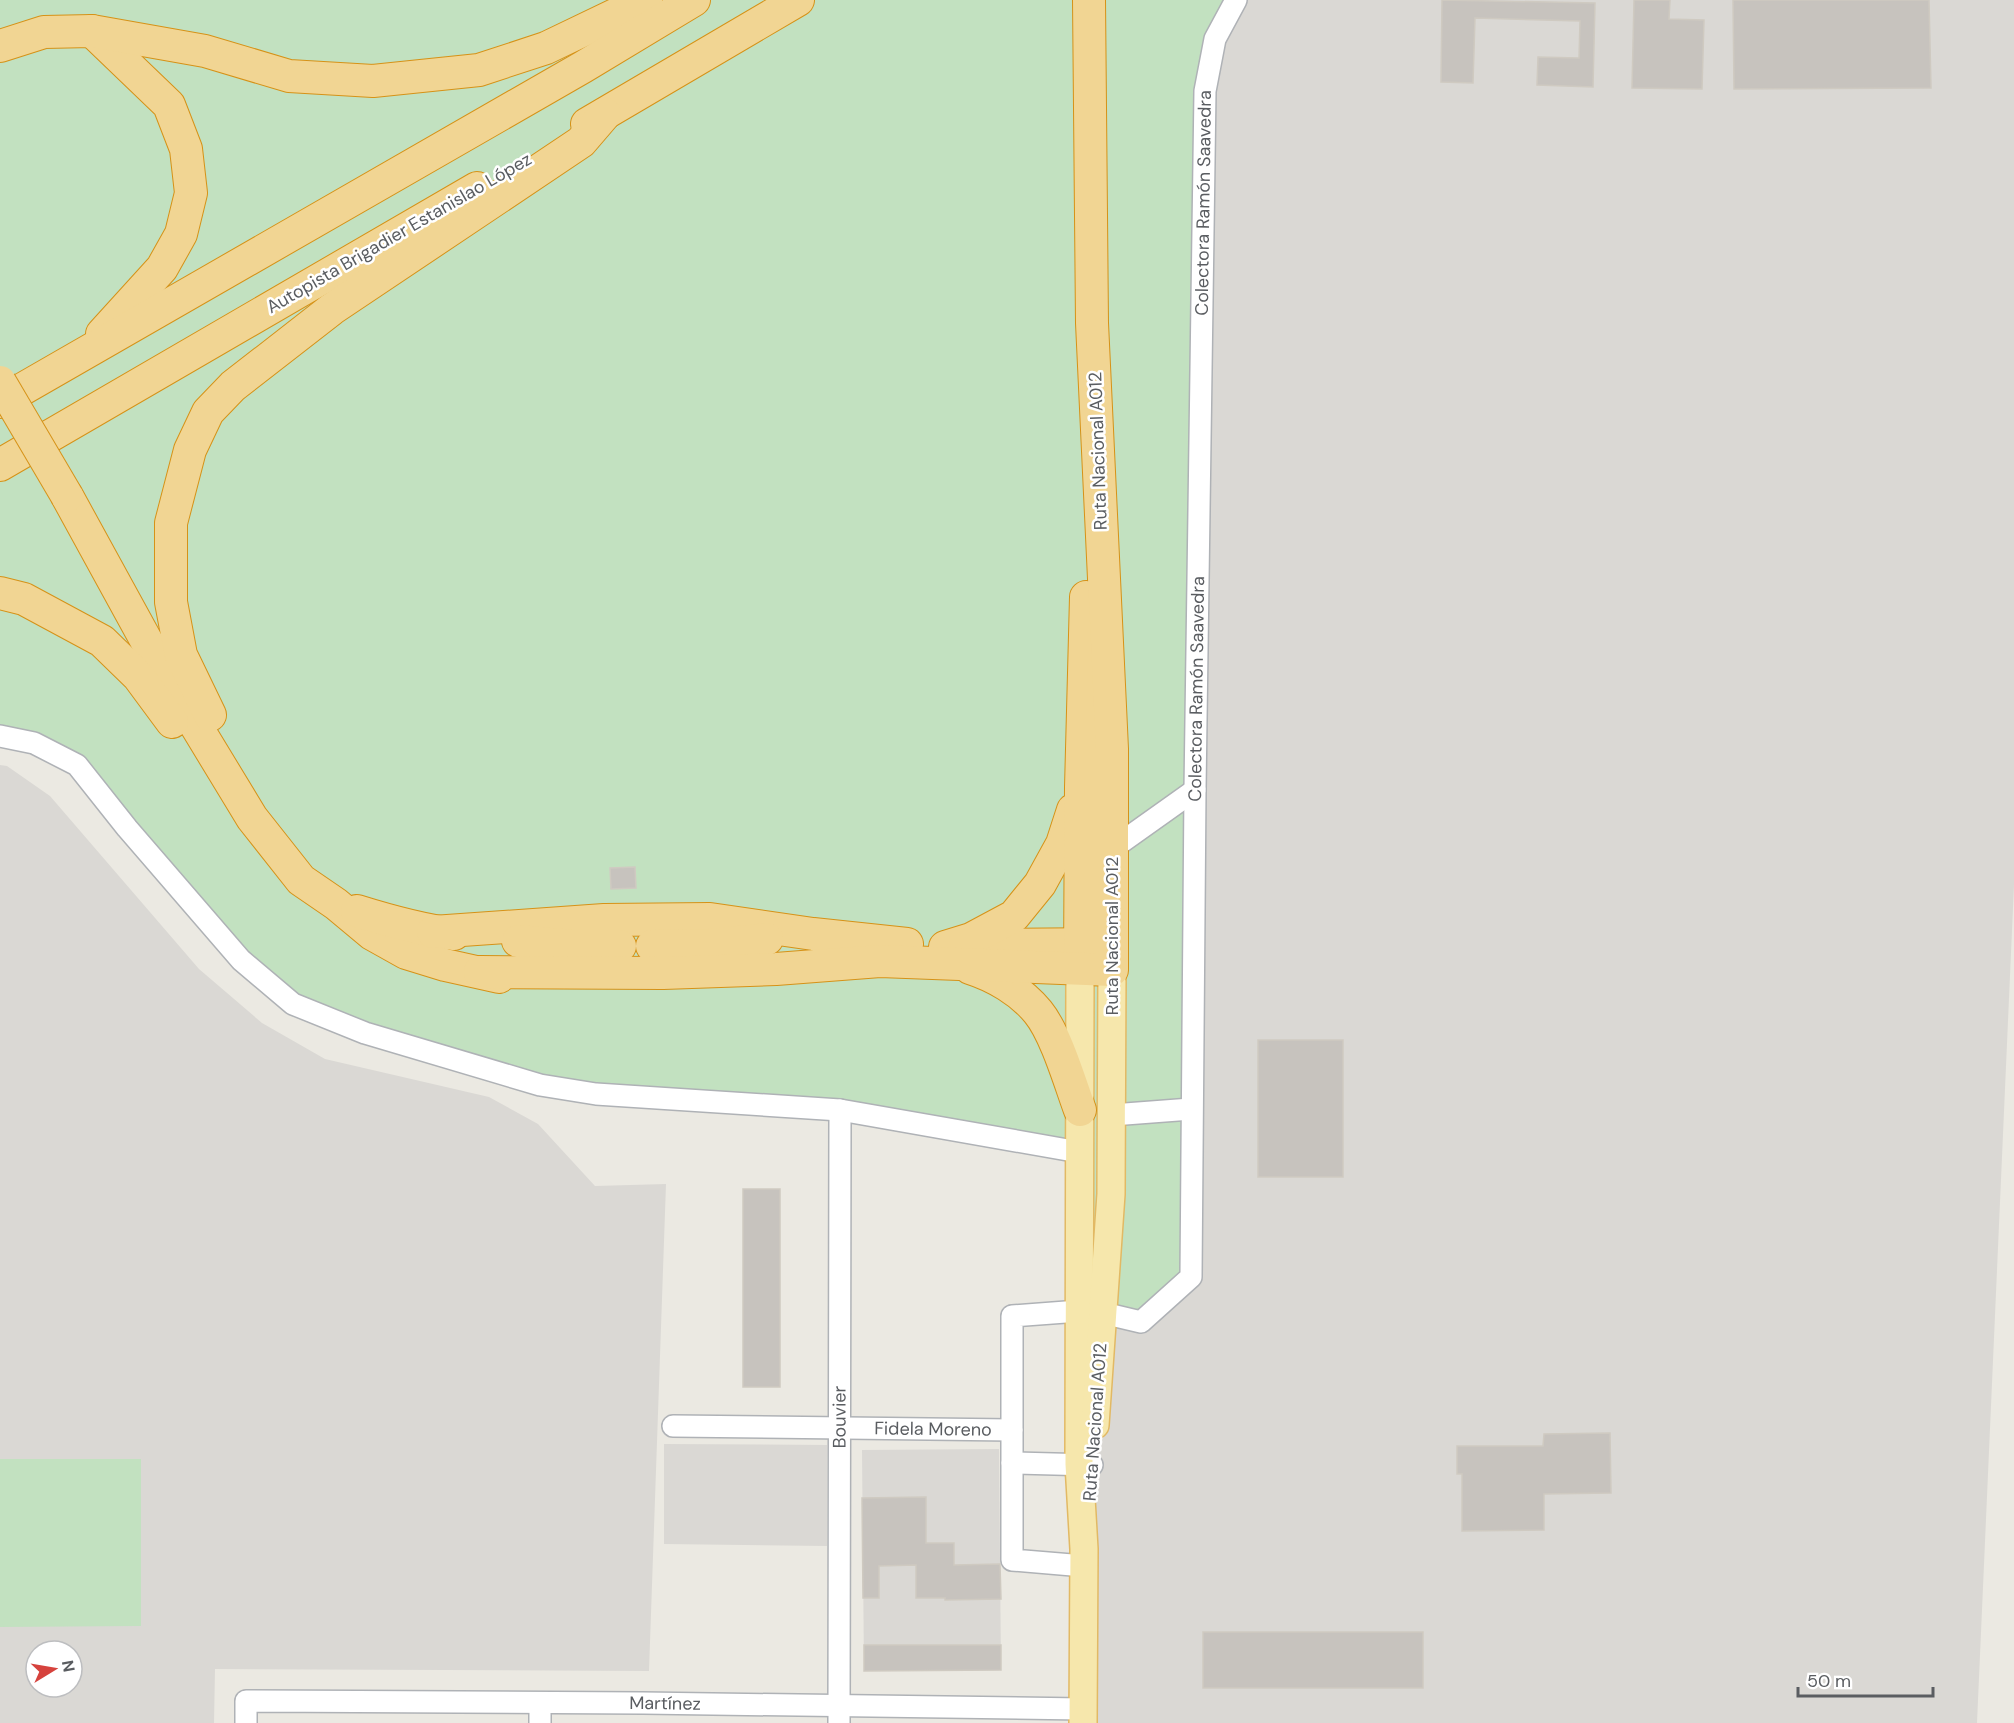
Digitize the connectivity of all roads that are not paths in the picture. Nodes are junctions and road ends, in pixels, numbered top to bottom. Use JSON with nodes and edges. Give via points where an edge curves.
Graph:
{"nodes":[{"id":1,"x":646,"y":0,"type":"edge"},
{"id":2,"x":694,"y":0,"type":"edge"},
{"id":3,"x":798,"y":0,"type":"edge"},
{"id":4,"x":1089,"y":0,"type":"edge"},
{"id":5,"x":1236,"y":0,"type":"edge"},
{"id":6,"x":92,"y":31,"type":"junction"},
{"id":7,"x":0,"y":46,"type":"edge"},
{"id":8,"x":605,"y":114,"type":"junction"},
{"id":9,"x":1092,"y":323,"type":"junction"},
{"id":10,"x":86,"y":353,"type":"junction"},
{"id":11,"x":0,"y":382,"type":"edge"},
{"id":12,"x":0,"y":402,"type":"edge"},
{"id":13,"x":0,"y":465,"type":"edge"},
{"id":14,"x":0,"y":592,"type":"edge"},
{"id":15,"x":0,"y":736,"type":"edge"},
{"id":16,"x":1081,"y":787,"type":"junction"},
{"id":17,"x":1194,"y":790,"type":"junction"},
{"id":18,"x":252,"y":818,"type":"junction"},
{"id":19,"x":1112,"y":849,"type":"junction"},
{"id":20,"x":336,"y":904,"type":"junction"},
{"id":21,"x":433,"y":932,"type":"junction"},
{"id":22,"x":813,"y":934,"type":"junction"},
{"id":23,"x":950,"y":955,"type":"junction"},
{"id":24,"x":1080,"y":956,"type":"junction"},
{"id":25,"x":1112,"y":957,"type":"junction"},
{"id":26,"x":776,"y":969,"type":"junction"},
{"id":27,"x":480,"y":972,"type":"junction"},
{"id":28,"x":1191,"y":1109,"type":"junction"},
{"id":29,"x":840,"y":1110,"type":"junction"},
{"id":30,"x":1080,"y":1110,"type":"junction"},
{"id":31,"x":1112,"y":1115,"type":"junction"},
{"id":32,"x":1080,"y":1152,"type":"junction"},
{"id":33,"x":1091,"y":1312,"type":"junction"},
{"id":34,"x":673,"y":1426,"type":"dead end"},
{"id":35,"x":839,"y":1428,"type":"junction"},
{"id":36,"x":1012,"y":1430,"type":"junction"},
{"id":37,"x":1012,"y":1463,"type":"junction"},
{"id":38,"x":1085,"y":1465,"type":"junction"},
{"id":39,"x":1084,"y":1557,"type":"junction"},
{"id":40,"x":540,"y":1714,"type":"edge"},
{"id":41,"x":839,"y":1715,"type":"edge"},
{"id":42,"x":1083,"y":1716,"type":"edge"},
{"id":43,"x":246,"y":1723,"type":"edge"}],
"edges":[{"from":1,"to":6,"type":"highway","via":[[546,48],[479,70],[373,81],[289,76],[205,51]]},
{"from":2,"to":10,"type":"highway"},
{"from":3,"to":8,"type":"highway","name":"Autopista Brigadier Estanislao López"},
{"from":4,"to":9,"type":"highway","name":"Ruta Nacional A012"},
{"from":5,"to":17,"type":"street","name":"Colectora Ramón Saavedra","via":[[1215,39],[1205,91]]},
{"from":6,"to":7,"type":"highway","via":[[44,32]]},
{"from":6,"to":10,"type":"highway","via":[[169,105],[186,149],[191,193],[181,234],[162,268]]},
{"from":8,"to":13,"type":"highway","name":"Autopista Brigadier Estanislao López"},
{"from":8,"to":18,"type":"highway","via":[[581,142],[332,309],[234,386],[208,412],[189,450],[171,523],[171,602],[181,655],[245,788]]},
{"from":9,"to":16,"type":"highway","name":"Ruta Nacional A012"},
{"from":9,"to":19,"type":"highway","name":"Ruta Nacional A012","via":[[1112,749]]},
{"from":10,"to":12,"type":"highway"},
{"from":11,"to":18,"type":"highway","bridge":true,"via":[[164,673]]},
{"from":14,"to":18,"type":"highway","via":[[24,599],[102,641],[138,676],[226,801]]},
{"from":15,"to":29,"type":"street","via":[[34,742],[77,765],[242,960],[293,1004],[364,1033],[540,1085],[596,1094]]},
{"from":16,"to":23,"type":"highway","via":[[1062,844],[1040,884],[1014,916]]},
{"from":16,"to":24,"type":"highway","name":"Ruta Nacional A012"},
{"from":17,"to":19,"type":"street"},
{"from":17,"to":28,"type":"street","name":"Colectora Ramón Saavedra"},
{"from":18,"to":20,"type":"highway","via":[[301,880]]},
{"from":19,"to":25,"type":"highway","name":"Ruta Nacional A012"},
{"from":20,"to":21,"type":"highway"},
{"from":20,"to":27,"type":"highway","via":[[372,934],[406,953]]},
{"from":21,"to":22,"type":"highway","via":[[603,920],[710,919]]},
{"from":21,"to":27,"type":"highway","via":[[620,946]]},
{"from":22,"to":23,"type":"highway","via":[[886,942]]},
{"from":22,"to":26,"type":"highway","via":[[653,946]]},
{"from":23,"to":24,"type":"highway"},
{"from":23,"to":26,"type":"highway"},
{"from":23,"to":30,"type":"highway","via":[[990,974],[1039,1013],[1062,1058]]},
{"from":24,"to":25,"type":"highway"},
{"from":24,"to":30,"type":"main road","name":"Ruta Nacional A012"},
{"from":25,"to":31,"type":"main road","name":"Ruta Nacional A012"},
{"from":26,"to":27,"type":"highway"},
{"from":28,"to":31,"type":"street"},
{"from":28,"to":33,"type":"street","name":"Colectora Ramón Saavedra","via":[[1191,1277],[1141,1322]]},
{"from":29,"to":32,"type":"street"},
{"from":29,"to":35,"type":"street","name":"Bouvier"},
{"from":30,"to":32,"type":"main road","name":"Ruta Nacional A012"},
{"from":31,"to":33,"type":"main road","name":"Ruta Nacional A012","via":[[1111,1194]]},
{"from":32,"to":33,"type":"main road","name":"Ruta Nacional A012"},
{"from":33,"to":36,"type":"street","via":[[1012,1316]]},
{"from":33,"to":38,"type":"main road","name":"Ruta Nacional A012"},
{"from":34,"to":35,"type":"street","name":"Fidela Moreno"},
{"from":35,"to":36,"type":"street","name":"Fidela Moreno"},
{"from":35,"to":41,"type":"street","name":"Bouvier"},
{"from":36,"to":37,"type":"street"},
{"from":37,"to":38,"type":"street"},
{"from":37,"to":39,"type":"street","via":[[1011,1560]]},
{"from":38,"to":39,"type":"main road","name":"Ruta Nacional A012"},
{"from":39,"to":42,"type":"main road","name":"Ruta Nacional A012"},
{"from":40,"to":41,"type":"street","name":"Martínez","via":[[643,1703]]},
{"from":40,"to":43,"type":"street","name":"Martínez","via":[[246,1701]]},
{"from":41,"to":42,"type":"street","name":"Martínez"}]}
